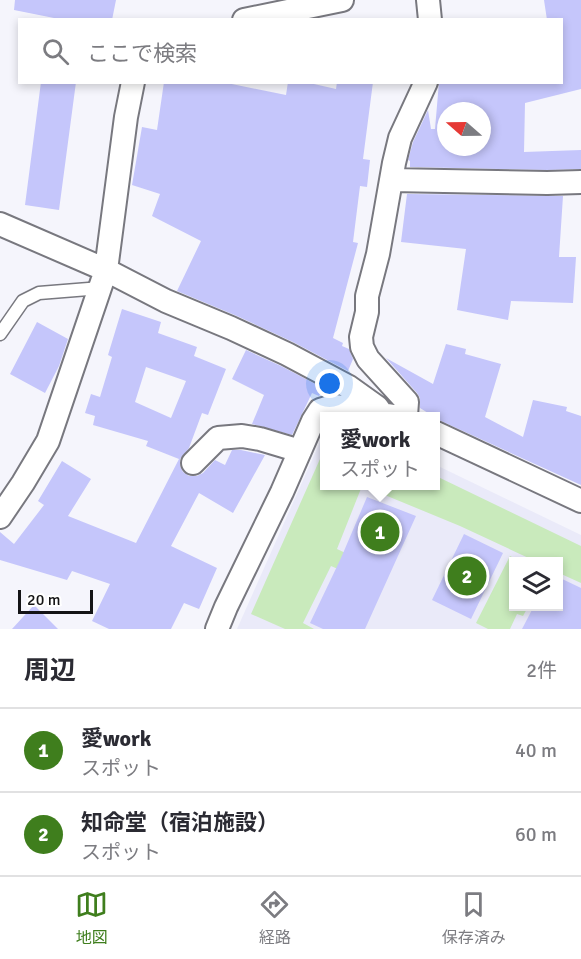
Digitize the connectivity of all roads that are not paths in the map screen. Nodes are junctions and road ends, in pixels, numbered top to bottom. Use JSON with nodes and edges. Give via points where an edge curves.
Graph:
{"nodes":[{"id":1,"x":249,"y":0,"type":"edge"},
{"id":2,"x":342,"y":0,"type":"edge"},
{"id":3,"x":428,"y":0,"type":"edge"},
{"id":4,"x":245,"y":18,"type":"edge"},
{"id":5,"x":250,"y":18,"type":"edge"},
{"id":6,"x":430,"y":18,"type":"edge"},
{"id":7,"x":133,"y":84,"type":"edge"},
{"id":8,"x":425,"y":84,"type":"edge"},
{"id":9,"x":392,"y":180,"type":"junction"},
{"id":10,"x":581,"y":182,"type":"edge"},
{"id":11,"x":0,"y":224,"type":"edge"},
{"id":12,"x":104,"y":279,"type":"junction"},
{"id":13,"x":0,"y":334,"type":"edge"},
{"id":14,"x":386,"y":412,"type":"edge"},
{"id":15,"x":406,"y":412,"type":"edge"},
{"id":16,"x":440,"y":435,"type":"edge"},
{"id":17,"x":300,"y":451,"type":"junction"},
{"id":18,"x":193,"y":463,"type":"dead end"},
{"id":19,"x":581,"y":501,"type":"edge"},
{"id":20,"x":0,"y":517,"type":"edge"},
{"id":21,"x":217,"y":629,"type":"edge"}],
"edges":[{"from":1,"to":4,"type":"street"},
{"from":2,"to":5,"type":"street"},
{"from":3,"to":6,"type":"street"},
{"from":7,"to":12,"type":"street"},
{"from":8,"to":9,"type":"street","via":[[400,138]]},
{"from":9,"to":10,"type":"street"},
{"from":9,"to":15,"type":"street","via":[[361,337],[368,359],[407,402]]},
{"from":11,"to":12,"type":"street"},
{"from":12,"to":13,"type":"lane","via":[[39,293],[23,301]]},
{"from":12,"to":14,"type":"street","via":[[166,301],[287,354]]},
{"from":12,"to":20,"type":"street","via":[[48,441]]},
{"from":14,"to":17,"type":"street","via":[[333,406],[320,410]]},
{"from":16,"to":19,"type":"street"},
{"from":17,"to":18,"type":"street","via":[[242,436],[218,438]]},
{"from":17,"to":21,"type":"street"}]}
